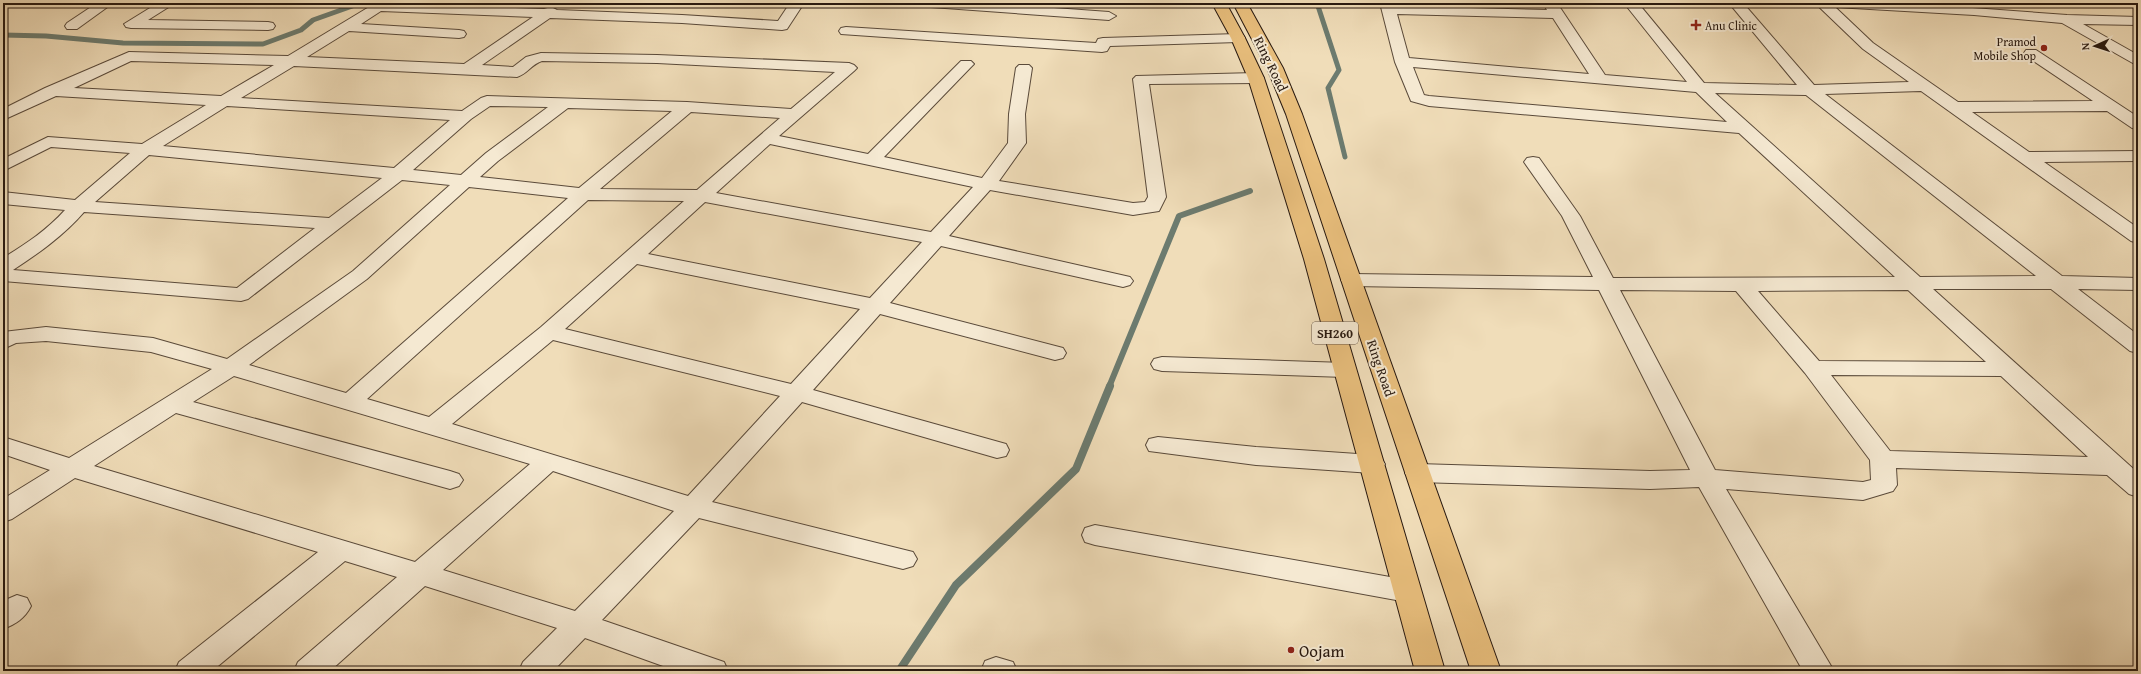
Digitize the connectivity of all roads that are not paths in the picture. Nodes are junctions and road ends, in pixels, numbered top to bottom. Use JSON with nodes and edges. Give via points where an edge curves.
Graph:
{"nodes":[{"id":1,"x":106,"y":3,"type":"edge"},
{"id":2,"x":168,"y":3,"type":"edge"},
{"id":3,"x":562,"y":3,"type":"edge"},
{"id":4,"x":797,"y":3,"type":"edge"},
{"id":5,"x":931,"y":3,"type":"edge"},
{"id":6,"x":1219,"y":3,"type":"edge"},
{"id":7,"x":1240,"y":3,"type":"edge"},
{"id":8,"x":1631,"y":3,"type":"edge"},
{"id":9,"x":1736,"y":3,"type":"edge"},
{"id":10,"x":1822,"y":3,"type":"edge"},
{"id":11,"x":1830,"y":3,"type":"edge"},
{"id":12,"x":375,"y":5,"type":"edge"},
{"id":13,"x":1388,"y":6,"type":"edge"},
{"id":14,"x":1969,"y":7,"type":"edge"},
{"id":15,"x":1554,"y":8,"type":"edge"},
{"id":16,"x":1111,"y":9,"type":"edge"},
{"id":17,"x":548,"y":14,"type":"junction"},
{"id":18,"x":2065,"y":19,"type":"junction"},
{"id":19,"x":2138,"y":21,"type":"edge"},
{"id":20,"x":72,"y":26,"type":"dead end"},
{"id":21,"x":268,"y":26,"type":"dead end"},
{"id":22,"x":347,"y":27,"type":"junction"},
{"id":23,"x":846,"y":31,"type":"dead end"},
{"id":24,"x":459,"y":34,"type":"dead end"},
{"id":25,"x":1238,"y":38,"type":"junction"},
{"id":26,"x":1103,"y":42,"type":"junction"},
{"id":27,"x":2031,"y":53,"type":"dead end"},
{"id":28,"x":2136,"y":60,"type":"edge"},
{"id":29,"x":291,"y":61,"type":"junction"},
{"id":30,"x":1403,"y":62,"type":"junction"},
{"id":31,"x":966,"y":64,"type":"dead end"},
{"id":32,"x":1024,"y":68,"type":"dead end"},
{"id":33,"x":467,"y":70,"type":"junction"},
{"id":34,"x":517,"y":72,"type":"junction"},
{"id":35,"x":1256,"y":78,"type":"junction"},
{"id":36,"x":1601,"y":80,"type":"junction"},
{"id":37,"x":1925,"y":86,"type":"junction"},
{"id":38,"x":1700,"y":88,"type":"junction"},
{"id":39,"x":1810,"y":90,"type":"junction"},
{"id":40,"x":51,"y":91,"type":"junction"},
{"id":41,"x":487,"y":101,"type":"junction"},
{"id":42,"x":223,"y":102,"type":"junction"},
{"id":43,"x":564,"y":103,"type":"junction"},
{"id":44,"x":2113,"y":106,"type":"junction"},
{"id":45,"x":687,"y":107,"type":"junction"},
{"id":46,"x":1954,"y":107,"type":"junction"},
{"id":47,"x":794,"y":114,"type":"junction"},
{"id":48,"x":3,"y":115,"type":"edge"},
{"id":49,"x":465,"y":116,"type":"junction"},
{"id":50,"x":2138,"y":124,"type":"edge"},
{"id":51,"x":1743,"y":128,"type":"junction"},
{"id":52,"x":766,"y":138,"type":"junction"},
{"id":53,"x":145,"y":149,"type":"junction"},
{"id":54,"x":2138,"y":156,"type":"edge"},
{"id":55,"x":2025,"y":157,"type":"junction"},
{"id":56,"x":872,"y":160,"type":"junction"},
{"id":57,"x":1533,"y":162,"type":"dead end"},
{"id":58,"x":3,"y":166,"type":"edge"},
{"id":59,"x":398,"y":174,"type":"junction"},
{"id":60,"x":466,"y":180,"type":"junction"},
{"id":61,"x":986,"y":184,"type":"junction"},
{"id":62,"x":583,"y":194,"type":"junction"},
{"id":63,"x":703,"y":196,"type":"junction"},
{"id":64,"x":3,"y":198,"type":"edge"},
{"id":65,"x":79,"y":206,"type":"junction"},
{"id":66,"x":2108,"y":216,"type":"junction"},
{"id":67,"x":2138,"y":216,"type":"edge"},
{"id":68,"x":333,"y":224,"type":"junction"},
{"id":69,"x":2138,"y":237,"type":"edge"},
{"id":70,"x":936,"y":239,"type":"junction"},
{"id":71,"x":633,"y":257,"type":"junction"},
{"id":72,"x":3,"y":267,"type":"edge"},
{"id":73,"x":3,"y":275,"type":"edge"},
{"id":74,"x":1351,"y":280,"type":"junction"},
{"id":75,"x":1123,"y":281,"type":"dead end"},
{"id":76,"x":2056,"y":282,"type":"junction"},
{"id":77,"x":1914,"y":284,"type":"junction"},
{"id":78,"x":2138,"y":284,"type":"edge"},
{"id":79,"x":1606,"y":285,"type":"junction"},
{"id":80,"x":1742,"y":285,"type":"junction"},
{"id":81,"x":876,"y":306,"type":"junction"},
{"id":82,"x":1328,"y":307,"type":"junction"},
{"id":83,"x":1361,"y":308,"type":"junction"},
{"id":84,"x":550,"y":332,"type":"junction"},
{"id":85,"x":3,"y":342,"type":"edge"},
{"id":86,"x":2138,"y":346,"type":"edge"},
{"id":87,"x":1055,"y":353,"type":"dead end"},
{"id":88,"x":1162,"y":364,"type":"dead end"},
{"id":89,"x":230,"y":368,"type":"junction"},
{"id":90,"x":1814,"y":368,"type":"junction"},
{"id":91,"x":2008,"y":369,"type":"junction"},
{"id":92,"x":1345,"y":370,"type":"junction"},
{"id":93,"x":797,"y":393,"type":"junction"},
{"id":94,"x":350,"y":402,"type":"junction"},
{"id":95,"x":172,"y":404,"type":"junction"},
{"id":96,"x":434,"y":426,"type":"junction"},
{"id":97,"x":3,"y":445,"type":"edge"},
{"id":98,"x":1158,"y":445,"type":"dead end"},
{"id":99,"x":997,"y":450,"type":"dead end"},
{"id":100,"x":1883,"y":460,"type":"junction"},
{"id":101,"x":549,"y":461,"type":"junction"},
{"id":102,"x":1372,"y":464,"type":"junction"},
{"id":103,"x":2113,"y":466,"type":"junction"},
{"id":104,"x":70,"y":468,"type":"junction"},
{"id":105,"x":1418,"y":473,"type":"junction"},
{"id":106,"x":1707,"y":478,"type":"junction"},
{"id":107,"x":450,"y":480,"type":"dead end"},
{"id":108,"x":2138,"y":488,"type":"edge"},
{"id":109,"x":693,"y":507,"type":"junction"},
{"id":110,"x":3,"y":512,"type":"edge"},
{"id":111,"x":1095,"y":534,"type":"dead end"},
{"id":112,"x":341,"y":549,"type":"junction"},
{"id":113,"x":903,"y":559,"type":"dead end"},
{"id":114,"x":420,"y":575,"type":"junction"},
{"id":115,"x":1407,"y":591,"type":"junction"},
{"id":116,"x":580,"y":624,"type":"junction"},
{"id":117,"x":190,"y":671,"type":"edge"},
{"id":118,"x":309,"y":671,"type":"edge"},
{"id":119,"x":534,"y":671,"type":"edge"},
{"id":120,"x":713,"y":671,"type":"edge"},
{"id":121,"x":1430,"y":671,"type":"edge"},
{"id":122,"x":1486,"y":671,"type":"edge"},
{"id":123,"x":1819,"y":671,"type":"edge"}],
"edges":[{"from":1,"to":20,"type":"street"},
{"from":2,"to":21,"type":"street","via":[[131,24]]},
{"from":3,"to":17,"type":"street"},
{"from":4,"to":17,"type":"street","via":[[782,26],[682,18]]},
{"from":5,"to":16,"type":"street"},
{"from":6,"to":25,"type":"highway","name":"Ring Road","number":"SH260"},
{"from":7,"to":74,"type":"highway","name":"Ring Road","number":"SH260","via":[[1275,68],[1294,114]]},
{"from":8,"to":38,"type":"street"},
{"from":9,"to":39,"type":"street"},
{"from":10,"to":37,"type":"street","via":[[1868,46]]},
{"from":11,"to":14,"type":"street"},
{"from":12,"to":17,"type":"street"},
{"from":12,"to":22,"type":"street"},
{"from":13,"to":15,"type":"street"},
{"from":13,"to":30,"type":"street"},
{"from":14,"to":18,"type":"street"},
{"from":15,"to":36,"type":"street"},
{"from":16,"to":26,"type":"street"},
{"from":17,"to":33,"type":"street"},
{"from":18,"to":19,"type":"street"},
{"from":18,"to":28,"type":"street"},
{"from":22,"to":24,"type":"street"},
{"from":22,"to":29,"type":"street"},
{"from":23,"to":26,"type":"street","via":[[1102,48]]},
{"from":25,"to":26,"type":"street"},
{"from":25,"to":35,"type":"highway","name":"Ring Road","number":"SH260"},
{"from":27,"to":44,"type":"street"},
{"from":29,"to":33,"type":"street"},
{"from":29,"to":40,"type":"street","via":[[129,56]]},
{"from":29,"to":42,"type":"street"},
{"from":30,"to":36,"type":"street"},
{"from":30,"to":51,"type":"street","via":[[1417,98],[1429,101]]},
{"from":31,"to":56,"type":"street"},
{"from":32,"to":61,"type":"street","via":[[1017,114],[1017,143]]},
{"from":33,"to":34,"type":"street"},
{"from":34,"to":41,"type":"street","via":[[512,81]]},
{"from":34,"to":47,"type":"street","via":[[531,60],[541,57],[657,59],[849,68]]},
{"from":35,"to":61,"type":"street","via":[[1141,79],[1157,197],[1152,207],[1133,209]]},
{"from":35,"to":82,"type":"highway","name":"Ring Road","number":"SH260"},
{"from":36,"to":38,"type":"street"},
{"from":37,"to":39,"type":"street"},
{"from":37,"to":46,"type":"street"},
{"from":38,"to":39,"type":"street"},
{"from":38,"to":51,"type":"street"},
{"from":39,"to":76,"type":"street"},
{"from":40,"to":42,"type":"street"},
{"from":40,"to":48,"type":"street"},
{"from":41,"to":43,"type":"street"},
{"from":41,"to":49,"type":"street"},
{"from":42,"to":49,"type":"street"},
{"from":42,"to":53,"type":"street"},
{"from":43,"to":45,"type":"street"},
{"from":43,"to":60,"type":"street","via":[[492,157]]},
{"from":44,"to":46,"type":"street"},
{"from":44,"to":50,"type":"street"},
{"from":45,"to":47,"type":"street"},
{"from":45,"to":62,"type":"street"},
{"from":46,"to":55,"type":"street"},
{"from":47,"to":52,"type":"street"},
{"from":49,"to":59,"type":"street"},
{"from":51,"to":77,"type":"street"},
{"from":52,"to":56,"type":"street"},
{"from":52,"to":63,"type":"street"},
{"from":53,"to":58,"type":"street","via":[[48,142]]},
{"from":53,"to":59,"type":"street"},
{"from":53,"to":65,"type":"street"},
{"from":54,"to":55,"type":"street"},
{"from":55,"to":66,"type":"street"},
{"from":56,"to":61,"type":"street"},
{"from":57,"to":79,"type":"street","via":[[1571,216]]},
{"from":59,"to":60,"type":"street"},
{"from":59,"to":68,"type":"street"},
{"from":60,"to":62,"type":"street"},
{"from":60,"to":89,"type":"street","via":[[360,275]]},
{"from":61,"to":70,"type":"street"},
{"from":62,"to":63,"type":"street"},
{"from":62,"to":94,"type":"street"},
{"from":63,"to":70,"type":"street"},
{"from":63,"to":71,"type":"street"},
{"from":64,"to":65,"type":"street"},
{"from":65,"to":68,"type":"street"},
{"from":65,"to":72,"type":"street","via":[[62,225],[35,247]]},
{"from":66,"to":67,"type":"street"},
{"from":66,"to":69,"type":"street"},
{"from":68,"to":73,"type":"street","via":[[241,295]]},
{"from":70,"to":75,"type":"street"},
{"from":70,"to":81,"type":"street"},
{"from":71,"to":81,"type":"street"},
{"from":71,"to":84,"type":"street"},
{"from":74,"to":79,"type":"street"},
{"from":74,"to":83,"type":"highway","name":"Ring Road","number":"SH260"},
{"from":76,"to":77,"type":"street"},
{"from":76,"to":78,"type":"street"},
{"from":76,"to":86,"type":"street"},
{"from":77,"to":80,"type":"street"},
{"from":77,"to":91,"type":"street"},
{"from":79,"to":80,"type":"street"},
{"from":79,"to":106,"type":"street"},
{"from":80,"to":90,"type":"street"},
{"from":81,"to":87,"type":"street"},
{"from":81,"to":93,"type":"street"},
{"from":82,"to":83,"type":"highway"},
{"from":82,"to":92,"type":"highway","name":"Ring Road","number":"SH260"},
{"from":83,"to":105,"type":"highway","name":"Ring Road","number":"SH260"},
{"from":84,"to":93,"type":"street"},
{"from":84,"to":96,"type":"street"},
{"from":85,"to":89,"type":"street","via":[[11,337],[46,334],[153,345]]},
{"from":88,"to":92,"type":"street"},
{"from":89,"to":94,"type":"street"},
{"from":89,"to":95,"type":"street"},
{"from":90,"to":91,"type":"street"},
{"from":90,"to":100,"type":"street"},
{"from":91,"to":103,"type":"street"},
{"from":92,"to":102,"type":"highway","name":"Ring Road","number":"SH260"},
{"from":93,"to":99,"type":"street"},
{"from":93,"to":109,"type":"street"},
{"from":94,"to":96,"type":"street"},
{"from":95,"to":104,"type":"street"},
{"from":95,"to":107,"type":"street"},
{"from":96,"to":101,"type":"street"},
{"from":97,"to":104,"type":"street"},
{"from":98,"to":102,"type":"street","via":[[1256,456]]},
{"from":100,"to":103,"type":"street"},
{"from":100,"to":106,"type":"street","via":[[1884,485],[1863,491]]},
{"from":101,"to":109,"type":"street"},
{"from":101,"to":114,"type":"street"},
{"from":102,"to":115,"type":"highway","name":"Ring Road","number":"SH260"},
{"from":103,"to":108,"type":"street"},
{"from":104,"to":110,"type":"street"},
{"from":104,"to":112,"type":"street"},
{"from":105,"to":106,"type":"street","via":[[1650,480]]},
{"from":105,"to":122,"type":"highway","name":"Ring Road","number":"SH260"},
{"from":106,"to":123,"type":"street"},
{"from":109,"to":113,"type":"street"},
{"from":109,"to":116,"type":"street"},
{"from":111,"to":115,"type":"street"},
{"from":112,"to":114,"type":"street"},
{"from":112,"to":117,"type":"street"},
{"from":114,"to":116,"type":"street"},
{"from":114,"to":118,"type":"street"},
{"from":115,"to":121,"type":"highway","name":"Ring Road","number":"SH260"},
{"from":116,"to":119,"type":"street"},
{"from":116,"to":120,"type":"street"}]}
